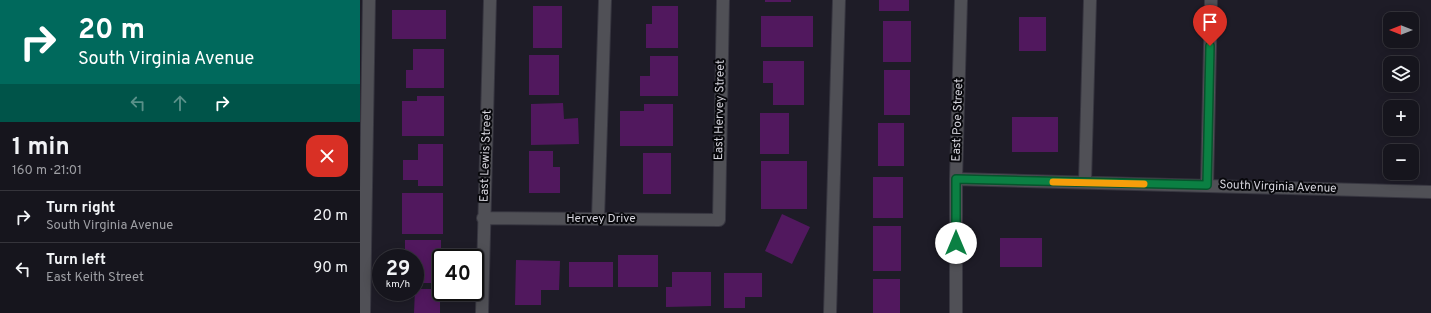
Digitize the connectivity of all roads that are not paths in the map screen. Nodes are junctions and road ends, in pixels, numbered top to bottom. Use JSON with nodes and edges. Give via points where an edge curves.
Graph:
{"nodes":[{"id":1,"x":369,"y":0,"type":"edge"},
{"id":2,"x":490,"y":0,"type":"edge"},
{"id":3,"x":605,"y":0,"type":"edge"},
{"id":4,"x":723,"y":0,"type":"edge"},
{"id":5,"x":839,"y":0,"type":"edge"},
{"id":6,"x":961,"y":0,"type":"edge"},
{"id":7,"x":1090,"y":0,"type":"edge"},
{"id":8,"x":1211,"y":0,"type":"edge"},
{"id":9,"x":956,"y":179,"type":"junction"},
{"id":10,"x":1085,"y":182,"type":"junction"},
{"id":11,"x":1207,"y":185,"type":"junction"},
{"id":12,"x":1431,"y":192,"type":"edge"},
{"id":13,"x":483,"y":218,"type":"junction"},
{"id":14,"x":598,"y":219,"type":"junction"},
{"id":15,"x":719,"y":220,"type":"joint"},
{"id":16,"x":364,"y":313,"type":"edge"},
{"id":17,"x":482,"y":313,"type":"edge"},
{"id":18,"x":830,"y":313,"type":"edge"},
{"id":19,"x":956,"y":313,"type":"edge"}],
"edges":[{"from":1,"to":16,"type":"street"},
{"from":2,"to":13,"type":"street","name":"East Lewis Street"},
{"from":3,"to":14,"type":"street"},
{"from":4,"to":15,"type":"street","name":"East Hervey Street"},
{"from":5,"to":18,"type":"street"},
{"from":6,"to":9,"type":"street","name":"East Poe Street"},
{"from":7,"to":10,"type":"street"},
{"from":8,"to":11,"type":"street"},
{"from":9,"to":10,"type":"street","name":"South Virginia Avenue"},
{"from":9,"to":19,"type":"street","name":"East Poe Street"},
{"from":10,"to":11,"type":"street","name":"South Virginia Avenue"},
{"from":11,"to":12,"type":"street","name":"South Virginia Avenue"},
{"from":13,"to":14,"type":"street","name":"Hervey Drive"},
{"from":13,"to":17,"type":"street","name":"East Lewis Street"},
{"from":14,"to":15,"type":"street","name":"Hervey Drive"}]}
